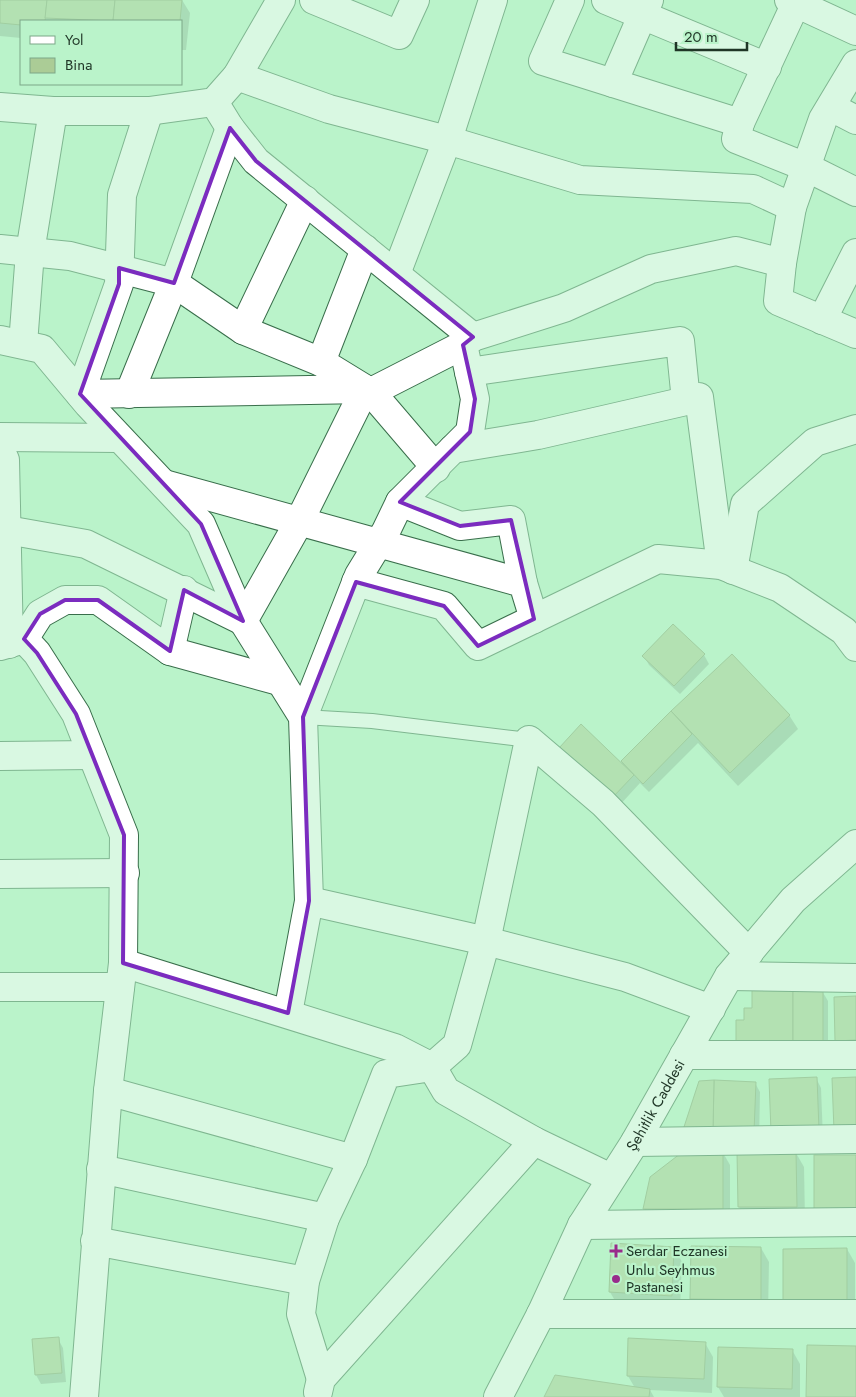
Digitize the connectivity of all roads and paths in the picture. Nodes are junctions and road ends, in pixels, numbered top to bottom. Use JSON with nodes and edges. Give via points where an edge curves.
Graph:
{"nodes":[{"id":1,"x":281,"y":0,"type":"edge"},
{"id":2,"x":314,"y":0,"type":"edge"},
{"id":3,"x":415,"y":0,"type":"edge"},
{"id":4,"x":493,"y":0,"type":"edge"},
{"id":5,"x":570,"y":0,"type":"edge"},
{"id":6,"x":606,"y":0,"type":"edge"},
{"id":7,"x":793,"y":2,"type":"edge"},
{"id":8,"x":646,"y":8,"type":"edge"},
{"id":9,"x":856,"y":31,"type":"edge"},
{"id":10,"x":856,"y":64,"type":"edge"},
{"id":11,"x":767,"y":67,"type":"junction"},
{"id":12,"x":237,"y":76,"type":"junction"},
{"id":13,"x":613,"y":83,"type":"junction"},
{"id":14,"x":214,"y":102,"type":"junction"},
{"id":15,"x":0,"y":107,"type":"edge"},
{"id":16,"x":831,"y":107,"type":"junction"},
{"id":17,"x":149,"y":110,"type":"junction"},
{"id":18,"x":53,"y":111,"type":"junction"},
{"id":19,"x":856,"y":120,"type":"edge"},
{"id":20,"x":740,"y":124,"type":"junction"},
{"id":21,"x":230,"y":128,"type":"junction"},
{"id":22,"x":447,"y":140,"type":"junction"},
{"id":23,"x":806,"y":166,"type":"junction"},
{"id":24,"x":856,"y":192,"type":"edge"},
{"id":25,"x":305,"y":200,"type":"junction"},
{"id":26,"x":792,"y":207,"type":"junction"},
{"id":27,"x":0,"y":249,"type":"edge"},
{"id":28,"x":365,"y":249,"type":"junction"},
{"id":29,"x":30,"y":252,"type":"junction"},
{"id":30,"x":856,"y":253,"type":"edge"},
{"id":31,"x":782,"y":263,"type":"junction"},
{"id":32,"x":120,"y":268,"type":"junction"},
{"id":33,"x":396,"y":274,"type":"junction"},
{"id":34,"x":174,"y":283,"type":"junction"},
{"id":35,"x":822,"y":320,"type":"junction"},
{"id":36,"x":243,"y":330,"type":"junction"},
{"id":37,"x":856,"y":334,"type":"edge"},
{"id":38,"x":468,"y":341,"type":"junction"},
{"id":39,"x":11,"y":342,"type":"edge"},
{"id":40,"x":321,"y":362,"type":"junction"},
{"id":41,"x":469,"y":372,"type":"junction"},
{"id":42,"x":368,"y":391,"type":"junction"},
{"id":43,"x":80,"y":394,"type":"junction"},
{"id":44,"x":128,"y":394,"type":"junction"},
{"id":45,"x":686,"y":401,"type":"junction"},
{"id":46,"x":856,"y":429,"type":"edge"},
{"id":47,"x":0,"y":437,"type":"edge"},
{"id":48,"x":119,"y":438,"type":"junction"},
{"id":49,"x":0,"y":450,"type":"edge"},
{"id":50,"x":445,"y":459,"type":"junction"},
{"id":51,"x":162,"y":484,"type":"junction"},
{"id":52,"x":400,"y":502,"type":"junction"},
{"id":53,"x":299,"y":522,"type":"junction"},
{"id":54,"x":3,"y":531,"type":"edge"},
{"id":55,"x":377,"y":544,"type":"junction"},
{"id":56,"x":727,"y":567,"type":"junction"},
{"id":57,"x":356,"y":582,"type":"junction"},
{"id":58,"x":524,"y":583,"type":"junction"},
{"id":59,"x":184,"y":590,"type":"junction"},
{"id":60,"x":534,"y":619,"type":"junction"},
{"id":61,"x":243,"y":621,"type":"junction"},
{"id":62,"x":11,"y":643,"type":"edge"},
{"id":63,"x":856,"y":647,"type":"edge"},
{"id":64,"x":170,"y":651,"type":"junction"},
{"id":65,"x":279,"y":681,"type":"junction"},
{"id":66,"x":303,"y":717,"type":"junction"},
{"id":67,"x":529,"y":740,"type":"junction"},
{"id":68,"x":92,"y":755,"type":"junction"},
{"id":69,"x":0,"y":756,"type":"edge"},
{"id":70,"x":856,"y":844,"type":"edge"},
{"id":71,"x":125,"y":873,"type":"junction"},
{"id":72,"x":0,"y":874,"type":"edge"},
{"id":73,"x":309,"y":901,"type":"junction"},
{"id":74,"x":486,"y":941,"type":"junction"},
{"id":75,"x":749,"y":952,"type":"junction"},
{"id":76,"x":122,"y":975,"type":"junction"},
{"id":77,"x":729,"y":976,"type":"junction"},
{"id":78,"x":856,"y":978,"type":"edge"},
{"id":79,"x":0,"y":987,"type":"edge"},
{"id":80,"x":711,"y":1009,"type":"junction"},
{"id":81,"x":288,"y":1013,"type":"junction"},
{"id":82,"x":684,"y":1055,"type":"junction"},
{"id":83,"x":856,"y":1055,"type":"edge"},
{"id":84,"x":432,"y":1067,"type":"junction"},
{"id":85,"x":108,"y":1091,"type":"junction"},
{"id":86,"x":856,"y":1139,"type":"edge"},
{"id":87,"x":534,"y":1140,"type":"junction"},
{"id":88,"x":635,"y":1142,"type":"junction"},
{"id":89,"x":353,"y":1159,"type":"junction"},
{"id":90,"x":101,"y":1169,"type":"junction"},
{"id":91,"x":611,"y":1178,"type":"junction"},
{"id":92,"x":325,"y":1218,"type":"junction"},
{"id":93,"x":856,"y":1222,"type":"edge"},
{"id":94,"x":582,"y":1225,"type":"junction"},
{"id":95,"x":96,"y":1241,"type":"junction"},
{"id":96,"x":304,"y":1281,"type":"junction"},
{"id":97,"x":541,"y":1314,"type":"junction"},
{"id":98,"x":856,"y":1314,"type":"edge"},
{"id":99,"x":319,"y":1388,"type":"edge"},
{"id":100,"x":84,"y":1397,"type":"edge"},
{"id":101,"x":498,"y":1397,"type":"edge"}],
"edges":[{"from":1,"to":12,"type":"street"},
{"from":2,"to":3,"type":"street","via":[[399,35]]},
{"from":4,"to":22,"type":"street"},
{"from":5,"to":13,"type":"street","via":[[543,61]]},
{"from":6,"to":8,"type":"street"},
{"from":7,"to":9,"type":"street"},
{"from":7,"to":11,"type":"street"},
{"from":8,"to":11,"type":"street"},
{"from":8,"to":13,"type":"street"},
{"from":10,"to":16,"type":"street"},
{"from":11,"to":20,"type":"street"},
{"from":12,"to":14,"type":"street"},
{"from":12,"to":22,"type":"street","via":[[329,108]]},
{"from":13,"to":20,"type":"street"},
{"from":14,"to":17,"type":"street"},
{"from":14,"to":21,"type":"street"},
{"from":15,"to":18,"type":"street"},
{"from":16,"to":19,"type":"street"},
{"from":16,"to":23,"type":"street"},
{"from":17,"to":18,"type":"street"},
{"from":17,"to":32,"type":"street","via":[[122,195]]},
{"from":18,"to":29,"type":"street"},
{"from":20,"to":23,"type":"street","via":[[736,139]]},
{"from":21,"to":25,"type":"street","via":[[256,161]]},
{"from":21,"to":34,"type":"street"},
{"from":22,"to":26,"type":"street","via":[[580,180],[752,189]]},
{"from":22,"to":33,"type":"street"},
{"from":23,"to":24,"type":"street"},
{"from":23,"to":26,"type":"street"},
{"from":25,"to":28,"type":"street"},
{"from":25,"to":36,"type":"street"},
{"from":26,"to":31,"type":"street"},
{"from":27,"to":29,"type":"street"},
{"from":28,"to":33,"type":"street"},
{"from":28,"to":40,"type":"street"},
{"from":29,"to":32,"type":"street","via":[[70,256]]},
{"from":29,"to":39,"type":"street"},
{"from":30,"to":35,"type":"street"},
{"from":31,"to":35,"type":"street","via":[[778,301]]},
{"from":31,"to":38,"type":"street","via":[[736,250],[652,269],[564,308]]},
{"from":32,"to":34,"type":"street"},
{"from":32,"to":43,"type":"street","via":[[119,284]]},
{"from":33,"to":38,"type":"street"},
{"from":34,"to":36,"type":"street"},
{"from":34,"to":44,"type":"street"},
{"from":35,"to":37,"type":"street"},
{"from":36,"to":40,"type":"street"},
{"from":38,"to":41,"type":"street"},
{"from":38,"to":42,"type":"street"},
{"from":39,"to":43,"type":"street","via":[[42,349]]},
{"from":40,"to":42,"type":"street"},
{"from":41,"to":45,"type":"street","via":[[680,341]]},
{"from":41,"to":50,"type":"street","via":[[475,399],[470,432]]},
{"from":42,"to":44,"type":"street"},
{"from":42,"to":50,"type":"street"},
{"from":42,"to":53,"type":"street"},
{"from":43,"to":44,"type":"street"},
{"from":43,"to":48,"type":"street"},
{"from":45,"to":50,"type":"street"},
{"from":45,"to":56,"type":"street","via":[[699,397]]},
{"from":46,"to":56,"type":"street","via":[[815,442],[745,504]]},
{"from":47,"to":48,"type":"street"},
{"from":48,"to":51,"type":"street"},
{"from":49,"to":54,"type":"street","via":[[6,460]]},
{"from":50,"to":52,"type":"street"},
{"from":51,"to":53,"type":"street"},
{"from":51,"to":61,"type":"street","via":[[201,524]]},
{"from":52,"to":55,"type":"street"},
{"from":52,"to":58,"type":"street","via":[[460,526],[511,520]]},
{"from":53,"to":55,"type":"street"},
{"from":53,"to":61,"type":"street"},
{"from":54,"to":59,"type":"street","via":[[86,544]]},
{"from":54,"to":62,"type":"street"},
{"from":55,"to":57,"type":"street"},
{"from":55,"to":58,"type":"street"},
{"from":56,"to":60,"type":"street","via":[[658,559]]},
{"from":56,"to":63,"type":"street","via":[[780,588],[844,631]]},
{"from":57,"to":60,"type":"street","via":[[444,606],[478,646]]},
{"from":57,"to":66,"type":"street"},
{"from":58,"to":60,"type":"street"},
{"from":59,"to":61,"type":"street"},
{"from":59,"to":64,"type":"street"},
{"from":61,"to":65,"type":"street"},
{"from":62,"to":64,"type":"street","via":[[40,614],[65,600],[98,600]]},
{"from":62,"to":68,"type":"street","via":[[37,653],[76,714]]},
{"from":64,"to":65,"type":"street"},
{"from":65,"to":66,"type":"street"},
{"from":66,"to":67,"type":"lane","via":[[372,721]]},
{"from":66,"to":73,"type":"street"},
{"from":67,"to":74,"type":"street"},
{"from":67,"to":75,"type":"street","via":[[603,803]]},
{"from":68,"to":69,"type":"street"},
{"from":68,"to":71,"type":"street","via":[[124,836]]},
{"from":70,"to":75,"type":"street","name":"Şehitlik Caddesi","via":[[793,900]]},
{"from":71,"to":72,"type":"street"},
{"from":71,"to":76,"type":"street"},
{"from":73,"to":74,"type":"street"},
{"from":73,"to":81,"type":"street"},
{"from":74,"to":80,"type":"street","via":[[624,978]]},
{"from":74,"to":84,"type":"street","via":[[457,1044]]},
{"from":75,"to":77,"type":"street","name":"Şehitlik Caddesi"},
{"from":76,"to":79,"type":"street"},
{"from":76,"to":81,"type":"street"},
{"from":76,"to":85,"type":"street"},
{"from":77,"to":78,"type":"street"},
{"from":77,"to":80,"type":"street","name":"Şehitlik Caddesi"},
{"from":80,"to":82,"type":"street","name":"Şehitlik Caddesi"},
{"from":81,"to":84,"type":"street","via":[[394,1048]]},
{"from":82,"to":83,"type":"street"},
{"from":82,"to":88,"type":"street","name":"Şehitlik Caddesi"},
{"from":84,"to":87,"type":"street","via":[[446,1090]]},
{"from":84,"to":89,"type":"street","via":[[386,1074]]},
{"from":85,"to":89,"type":"street"},
{"from":85,"to":90,"type":"street"},
{"from":86,"to":88,"type":"street"},
{"from":87,"to":91,"type":"street"},
{"from":87,"to":99,"type":"street"},
{"from":88,"to":91,"type":"street","name":"Şehitlik Caddesi"},
{"from":89,"to":92,"type":"street"},
{"from":90,"to":92,"type":"street"},
{"from":90,"to":95,"type":"street"},
{"from":91,"to":94,"type":"street","name":"Şehitlik Caddesi"},
{"from":92,"to":96,"type":"street"},
{"from":93,"to":94,"type":"street"},
{"from":94,"to":97,"type":"street","name":"Şehitlik Caddesi"},
{"from":95,"to":96,"type":"street"},
{"from":95,"to":100,"type":"street"},
{"from":96,"to":99,"type":"street","via":[[302,1314]]},
{"from":97,"to":98,"type":"street"},
{"from":97,"to":101,"type":"street","name":"Şehitlik Caddesi"}]}
